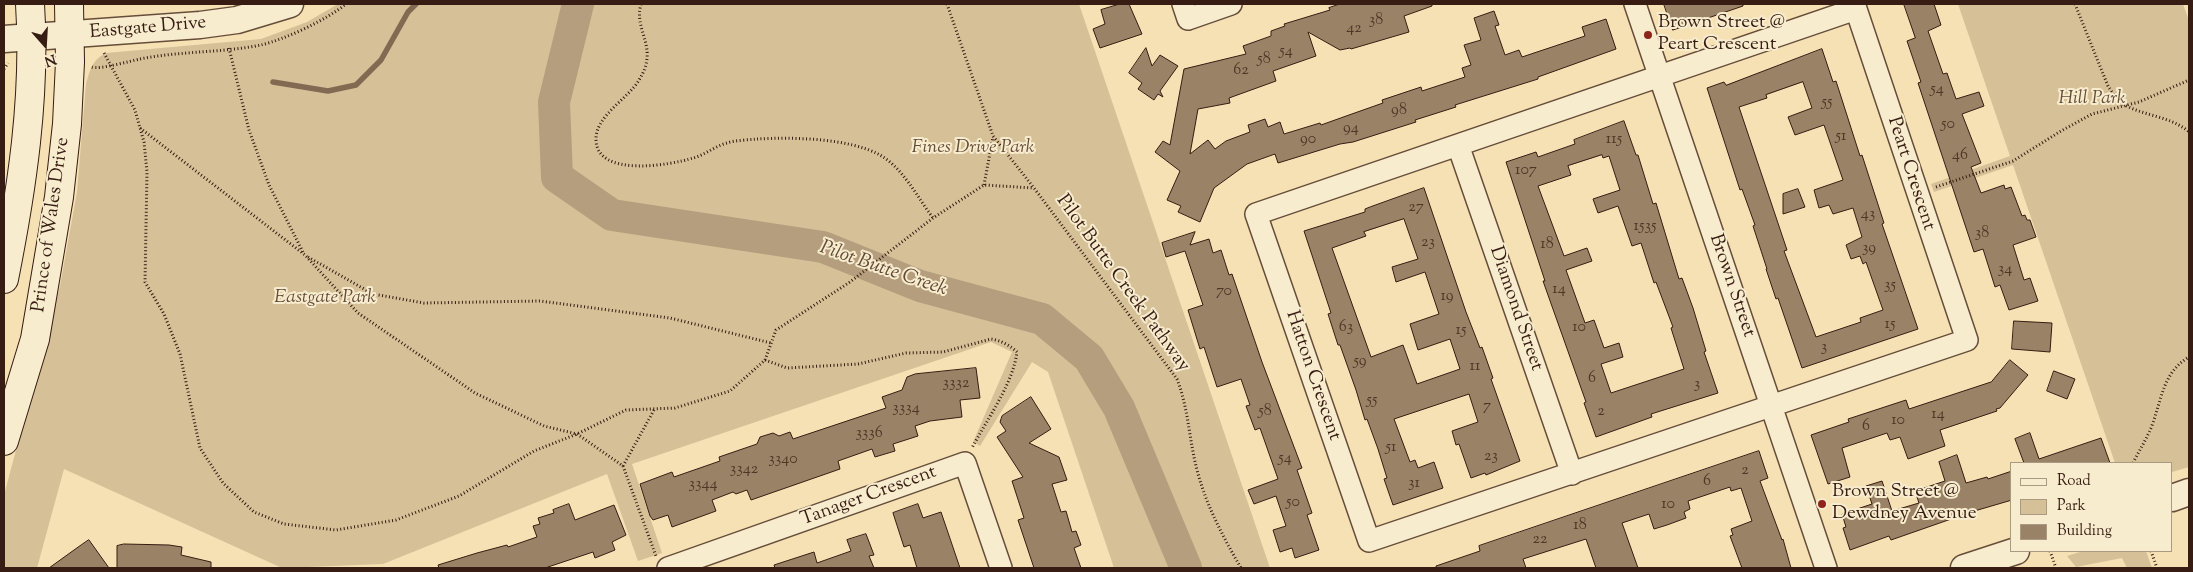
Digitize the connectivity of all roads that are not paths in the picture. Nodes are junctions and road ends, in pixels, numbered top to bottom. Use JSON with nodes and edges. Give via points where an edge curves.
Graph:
{"nodes":[{"id":1,"x":13,"y":4,"type":"edge"},
{"id":2,"x":69,"y":4,"type":"edge"},
{"id":3,"x":290,"y":4,"type":"edge"},
{"id":4,"x":1183,"y":4,"type":"edge"},
{"id":5,"x":1230,"y":4,"type":"edge"},
{"id":6,"x":1635,"y":4,"type":"edge"},
{"id":7,"x":70,"y":35,"type":"junction"},
{"id":8,"x":32,"y":37,"type":"junction"},
{"id":9,"x":6,"y":51,"type":"edge"},
{"id":10,"x":1659,"y":75,"type":"junction"},
{"id":11,"x":1458,"y":145,"type":"junction"},
{"id":12,"x":4,"y":279,"type":"edge"},
{"id":13,"x":1771,"y":405,"type":"junction"},
{"id":14,"x":4,"y":441,"type":"edge"},
{"id":15,"x":1572,"y":474,"type":"junction"},
{"id":16,"x":2189,"y":492,"type":"edge"},
{"id":17,"x":2173,"y":498,"type":"edge"},
{"id":18,"x":2013,"y":552,"type":"edge"},
{"id":19,"x":662,"y":564,"type":"edge"},
{"id":20,"x":1001,"y":568,"type":"edge"},
{"id":21,"x":1826,"y":568,"type":"edge"},
{"id":22,"x":1964,"y":568,"type":"edge"}],
"edges":[{"from":1,"to":8,"type":"main road","name":"Prince of Wales Drive"},
{"from":2,"to":7,"type":"main road","name":"Prince of Wales Drive"},
{"from":3,"to":7,"type":"street","name":"Eastgate Drive","via":[[237,20]]},
{"from":4,"to":5,"type":"street","via":[[1188,19]]},
{"from":6,"to":10,"type":"street","name":"Brown Street"},
{"from":7,"to":8,"type":"street","name":"Eastgate Drive"},
{"from":7,"to":14,"type":"main road","name":"Prince of Wales Drive","via":[[67,124],[53,239],[34,339]]},
{"from":8,"to":9,"type":"street","name":"Eastgate Drive"},
{"from":8,"to":12,"type":"main road","name":"Prince of Wales Drive","via":[[27,132]]},
{"from":10,"to":11,"type":"street","name":"Hatton Crescent"},
{"from":10,"to":13,"type":"street","name":"Brown Street"},
{"from":10,"to":13,"type":"street","name":"Peart Crescent","via":[[1856,9],[1967,340]]},
{"from":11,"to":15,"type":"street","name":"Diamond Street"},
{"from":11,"to":15,"type":"street","name":"Hatton Crescent","via":[[1256,214],[1359,513],[1369,541]]},
{"from":13,"to":15,"type":"street","name":"Hatton Crescent"},
{"from":13,"to":21,"type":"street","name":"Brown Street"},
{"from":16,"to":17,"type":"street"},
{"from":18,"to":22,"type":"street"},
{"from":19,"to":20,"type":"street","name":"Tanager Crescent","via":[[964,463]]}]}
